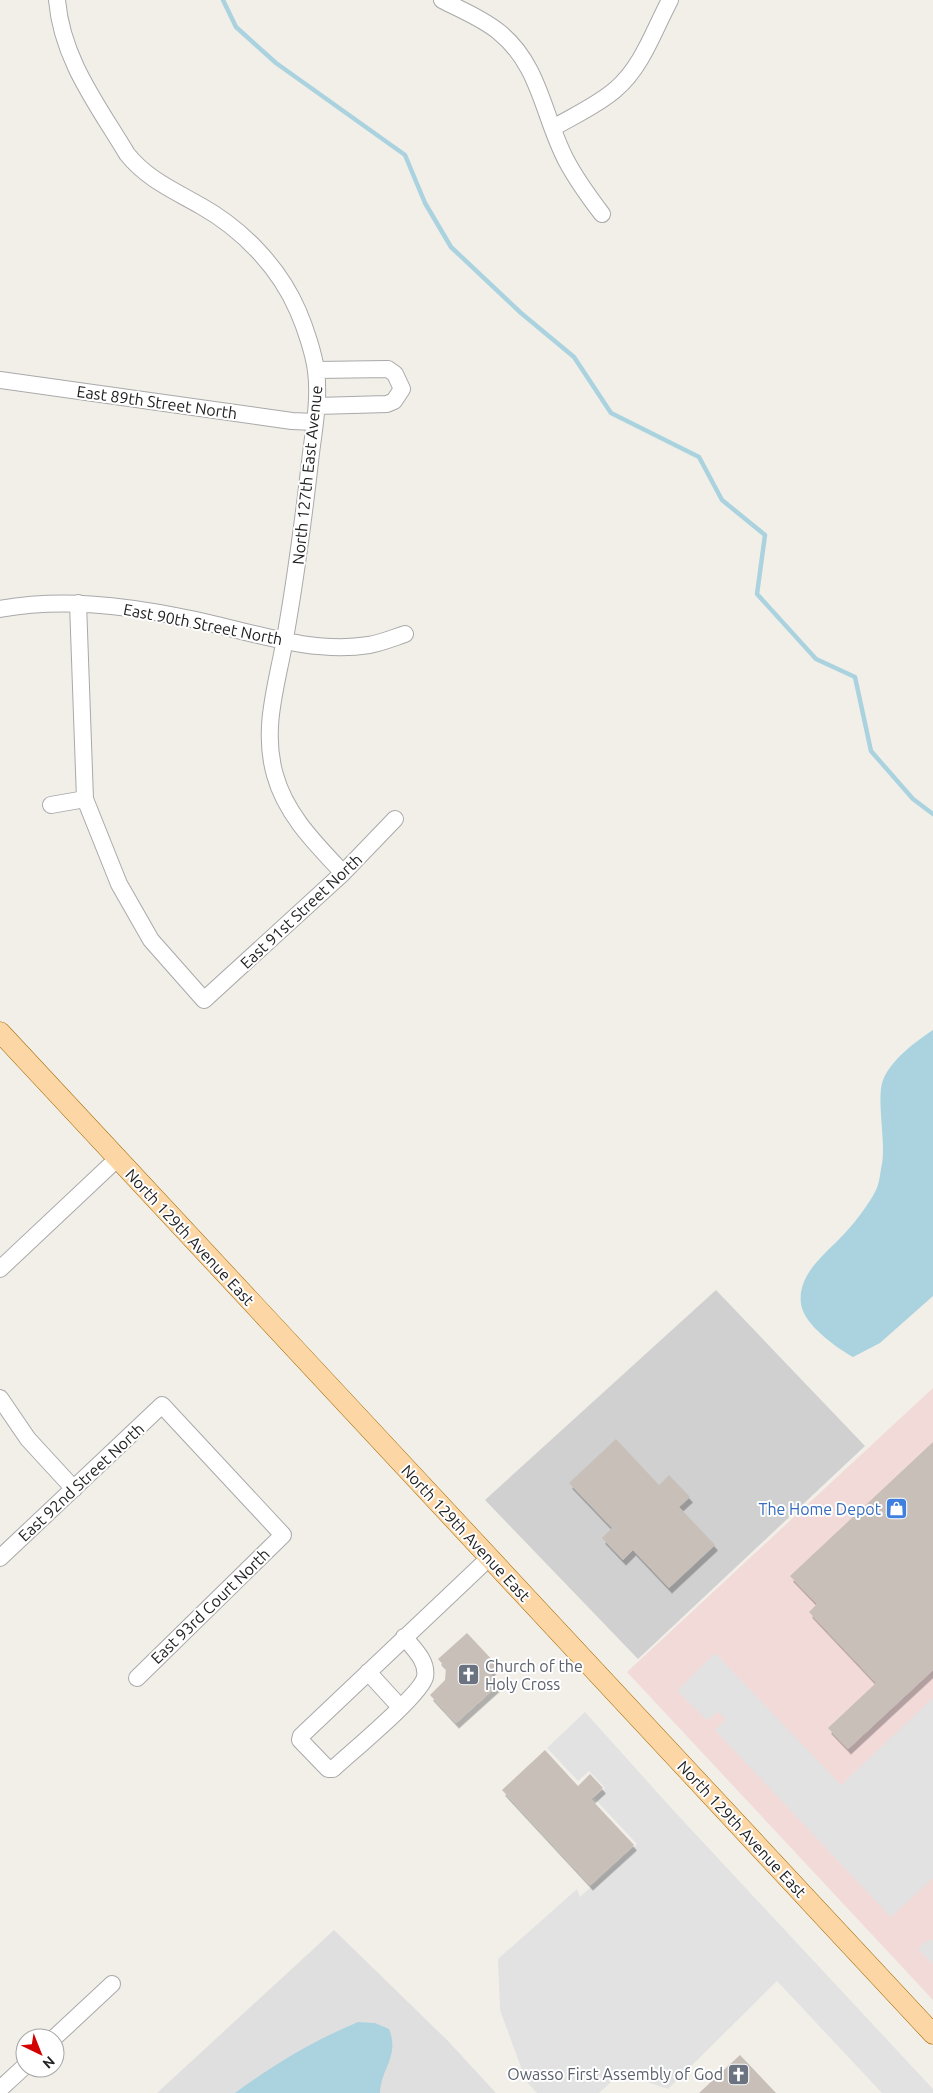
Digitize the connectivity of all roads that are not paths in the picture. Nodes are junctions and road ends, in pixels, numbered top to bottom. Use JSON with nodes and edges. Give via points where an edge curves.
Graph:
{"nodes":[{"id":1,"x":57,"y":0,"type":"edge"},
{"id":2,"x":442,"y":0,"type":"edge"},
{"id":3,"x":670,"y":0,"type":"edge"},
{"id":4,"x":553,"y":128,"type":"junction"},
{"id":5,"x":602,"y":214,"type":"dead end"},
{"id":6,"x":316,"y":370,"type":"junction"},
{"id":7,"x":0,"y":380,"type":"edge"},
{"id":8,"x":316,"y":414,"type":"junction"},
{"id":9,"x":78,"y":603,"type":"junction"},
{"id":10,"x":0,"y":609,"type":"edge"},
{"id":11,"x":405,"y":634,"type":"dead end"},
{"id":12,"x":284,"y":640,"type":"junction"},
{"id":13,"x":85,"y":799,"type":"junction"},
{"id":14,"x":51,"y":805,"type":"dead end"},
{"id":15,"x":395,"y":820,"type":"dead end"},
{"id":16,"x":343,"y":873,"type":"junction"},
{"id":17,"x":0,"y":1032,"type":"edge"},
{"id":18,"x":118,"y":1158,"type":"junction"},
{"id":19,"x":0,"y":1268,"type":"edge"},
{"id":20,"x":0,"y":1398,"type":"edge"},
{"id":21,"x":74,"y":1489,"type":"junction"},
{"id":22,"x":283,"y":1535,"type":"joint"},
{"id":23,"x":0,"y":1558,"type":"edge"},
{"id":24,"x":489,"y":1558,"type":"junction"},
{"id":25,"x":404,"y":1637,"type":"junction"},
{"id":26,"x":368,"y":1672,"type":"junction"},
{"id":27,"x":137,"y":1678,"type":"dead end"},
{"id":28,"x":400,"y":1707,"type":"junction"},
{"id":29,"x":112,"y":1984,"type":"dead end"},
{"id":30,"x":65,"y":2028,"type":"edge"},
{"id":31,"x":933,"y":2034,"type":"edge"},
{"id":32,"x":15,"y":2075,"type":"edge"},
{"id":33,"x":0,"y":2089,"type":"edge"}],
"edges":[{"from":1,"to":6,"type":"street","name":"North 127th East Avenue","via":[[62,35],[70,58],[127,154],[138,168],[158,183],[219,218],[260,253],[275,271],[299,312]]},
{"from":2,"to":4,"type":"street","via":[[482,20],[512,44],[532,72]]},
{"from":3,"to":4,"type":"street","via":[[639,61],[622,83],[604,98]]},
{"from":4,"to":5,"type":"street","via":[[575,176]]},
{"from":6,"to":8,"type":"street","name":"North 127th East Avenue"},
{"from":6,"to":8,"type":"street","name":"East 89th Street North","via":[[388,369],[395,374],[402,388],[394,401],[387,404]]},
{"from":7,"to":8,"type":"street","name":"East 89th Street North","via":[[292,421]]},
{"from":8,"to":12,"type":"street","name":"North 127th East Avenue","via":[[297,571]]},
{"from":9,"to":10,"type":"street","name":"East 90th Street North"},
{"from":9,"to":12,"type":"street","name":"East 90th Street North","via":[[182,617]]},
{"from":9,"to":13,"type":"street"},
{"from":11,"to":12,"type":"street","name":"East 90th Street North","via":[[369,645],[339,647]]},
{"from":12,"to":16,"type":"street","name":"North 127th East Avenue","via":[[270,707],[269,735],[275,776],[290,810],[304,830]]},
{"from":13,"to":14,"type":"street"},
{"from":13,"to":16,"type":"street","name":"East 91st Street North","via":[[118,884],[151,940],[204,1000]]},
{"from":15,"to":16,"type":"street","name":"East 91st Street North"},
{"from":17,"to":18,"type":"main road","name":"North 129th Avenue East"},
{"from":18,"to":19,"type":"street"},
{"from":18,"to":24,"type":"main road","name":"North 129th Avenue East"},
{"from":20,"to":21,"type":"street","via":[[28,1439]]},
{"from":21,"to":22,"type":"street","name":"East 92nd Street North","via":[[162,1405]]},
{"from":21,"to":23,"type":"street","name":"East 92nd Street North"},
{"from":22,"to":27,"type":"street","name":"East 93rd Court North"},
{"from":24,"to":25,"type":"street"},
{"from":24,"to":31,"type":"main road","name":"North 129th Avenue East"},
{"from":25,"to":26,"type":"street"},
{"from":25,"to":28,"type":"street","via":[[424,1664],[425,1676],[421,1686]]},
{"from":26,"to":28,"type":"street"},
{"from":26,"to":28,"type":"street","via":[[301,1736],[300,1740],[318,1761],[333,1769]]},
{"from":29,"to":30,"type":"street"},
{"from":32,"to":33,"type":"street"}]}
